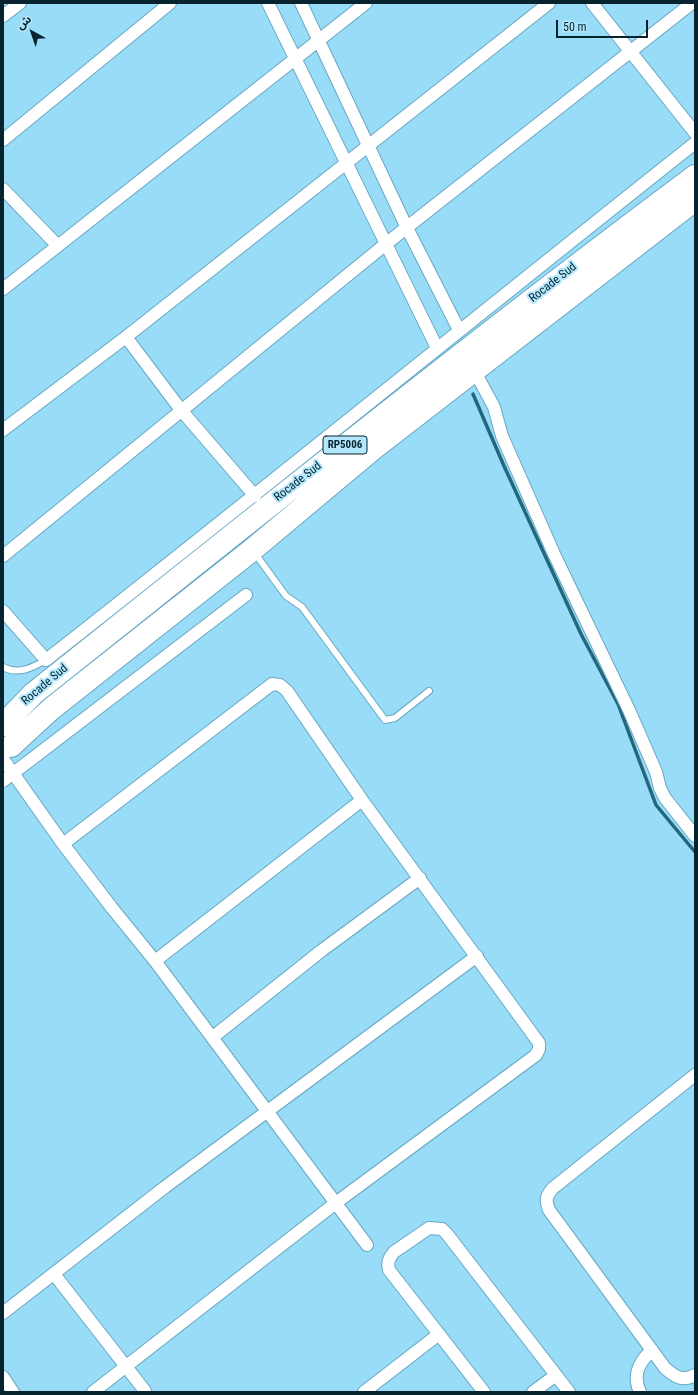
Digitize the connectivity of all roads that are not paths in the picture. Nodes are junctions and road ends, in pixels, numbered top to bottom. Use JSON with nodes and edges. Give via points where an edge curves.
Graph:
{"nodes":[{"id":1,"x":20,"y":3,"type":"edge"},
{"id":2,"x":170,"y":3,"type":"edge"},
{"id":3,"x":268,"y":3,"type":"edge"},
{"id":4,"x":300,"y":3,"type":"edge"},
{"id":5,"x":366,"y":3,"type":"edge"},
{"id":6,"x":549,"y":3,"type":"edge"},
{"id":7,"x":592,"y":3,"type":"edge"},
{"id":8,"x":692,"y":3,"type":"edge"},
{"id":9,"x":3,"y":16,"type":"edge"},
{"id":10,"x":319,"y":40,"type":"junction"},
{"id":11,"x":630,"y":51,"type":"junction"},
{"id":12,"x":295,"y":58,"type":"junction"},
{"id":13,"x":695,"y":133,"type":"edge"},
{"id":14,"x":3,"y":140,"type":"edge"},
{"id":15,"x":695,"y":143,"type":"edge"},
{"id":16,"x":369,"y":146,"type":"junction"},
{"id":17,"x":346,"y":163,"type":"junction"},
{"id":18,"x":695,"y":176,"type":"edge"},
{"id":19,"x":4,"y":191,"type":"edge"},
{"id":20,"x":695,"y":200,"type":"edge"},
{"id":21,"x":407,"y":228,"type":"junction"},
{"id":22,"x":386,"y":243,"type":"junction"},
{"id":23,"x":57,"y":245,"type":"junction"},
{"id":24,"x":3,"y":289,"type":"edge"},
{"id":25,"x":459,"y":330,"type":"junction"},
{"id":26,"x":126,"y":337,"type":"junction"},
{"id":27,"x":437,"y":348,"type":"junction"},
{"id":28,"x":474,"y":370,"type":"junction"},
{"id":29,"x":182,"y":410,"type":"junction"},
{"id":30,"x":3,"y":430,"type":"edge"},
{"id":31,"x":255,"y":496,"type":"junction"},
{"id":32,"x":252,"y":550,"type":"junction"},
{"id":33,"x":3,"y":556,"type":"edge"},
{"id":34,"x":246,"y":594,"type":"dead end"},
{"id":35,"x":3,"y":611,"type":"edge"},
{"id":36,"x":46,"y":660,"type":"junction"},
{"id":37,"x":3,"y":667,"type":"edge"},
{"id":38,"x":429,"y":691,"type":"dead end"},
{"id":39,"x":3,"y":725,"type":"edge"},
{"id":40,"x":6,"y":759,"type":"edge"},
{"id":41,"x":362,"y":800,"type":"junction"},
{"id":42,"x":695,"y":836,"type":"edge"},
{"id":43,"x":63,"y":844,"type":"junction"},
{"id":44,"x":420,"y":878,"type":"junction"},
{"id":45,"x":477,"y":956,"type":"junction"},
{"id":46,"x":155,"y":961,"type":"junction"},
{"id":47,"x":213,"y":1037,"type":"junction"},
{"id":48,"x":695,"y":1075,"type":"edge"},
{"id":49,"x":267,"y":1112,"type":"junction"},
{"id":50,"x":337,"y":1202,"type":"junction"},
{"id":51,"x":367,"y":1245,"type":"dead end"},
{"id":52,"x":54,"y":1274,"type":"junction"},
{"id":53,"x":3,"y":1313,"type":"edge"},
{"id":54,"x":439,"y":1334,"type":"junction"},
{"id":55,"x":652,"y":1350,"type":"junction"},
{"id":56,"x":127,"y":1367,"type":"junction"},
{"id":57,"x":556,"y":1375,"type":"junction"},
{"id":58,"x":695,"y":1375,"type":"edge"},
{"id":59,"x":3,"y":1377,"type":"edge"},
{"id":60,"x":145,"y":1391,"type":"dead end"},
{"id":61,"x":13,"y":1392,"type":"edge"},
{"id":62,"x":93,"y":1392,"type":"edge"},
{"id":63,"x":364,"y":1392,"type":"edge"},
{"id":64,"x":484,"y":1392,"type":"edge"},
{"id":65,"x":533,"y":1392,"type":"edge"},
{"id":66,"x":569,"y":1392,"type":"edge"},
{"id":67,"x":640,"y":1392,"type":"edge"}],
"edges":[{"from":1,"to":9,"type":"street"},
{"from":2,"to":14,"type":"street"},
{"from":3,"to":12,"type":"street"},
{"from":4,"to":10,"type":"street"},
{"from":5,"to":10,"type":"street"},
{"from":6,"to":16,"type":"street"},
{"from":7,"to":11,"type":"street"},
{"from":8,"to":11,"type":"street"},
{"from":10,"to":12,"type":"street"},
{"from":10,"to":16,"type":"street"},
{"from":11,"to":13,"type":"street"},
{"from":11,"to":21,"type":"street"},
{"from":12,"to":17,"type":"street"},
{"from":12,"to":23,"type":"street"},
{"from":15,"to":25,"type":"street"},
{"from":16,"to":17,"type":"street"},
{"from":16,"to":21,"type":"street"},
{"from":17,"to":22,"type":"street"},
{"from":17,"to":26,"type":"street"},
{"from":18,"to":39,"type":"highway","name":"Rocade Sud","number":"RP5006","via":[[264,508],[34,693]]},
{"from":19,"to":23,"type":"street"},
{"from":20,"to":28,"type":"highway","name":"Rocade Sud","number":"RP5006"},
{"from":21,"to":22,"type":"street"},
{"from":21,"to":25,"type":"street"},
{"from":22,"to":27,"type":"street"},
{"from":22,"to":29,"type":"street"},
{"from":23,"to":24,"type":"street"},
{"from":25,"to":27,"type":"street"},
{"from":26,"to":29,"type":"street"},
{"from":26,"to":30,"type":"street"},
{"from":27,"to":31,"type":"street"},
{"from":28,"to":32,"type":"highway","name":"Rocade Sud","number":"RP5006","via":[[374,448]]},
{"from":28,"to":42,"type":"street","via":[[494,407],[502,436],[554,554],[629,710],[656,772],[660,788]]},
{"from":29,"to":31,"type":"street"},
{"from":29,"to":33,"type":"street"},
{"from":31,"to":36,"type":"street"},
{"from":32,"to":38,"type":"lane","via":[[286,596],[302,607],[386,720],[394,718]]},
{"from":32,"to":40,"type":"highway","name":"Rocade Sud","number":"RP5006","via":[[51,709]]},
{"from":34,"to":40,"type":"street"},
{"from":35,"to":36,"type":"street"},
{"from":36,"to":37,"type":"lane","via":[[31,669],[11,671]]},
{"from":40,"to":43,"type":"street"},
{"from":41,"to":43,"type":"street","via":[[287,691],[280,685],[272,684]]},
{"from":41,"to":44,"type":"street"},
{"from":41,"to":46,"type":"street"},
{"from":43,"to":46,"type":"street"},
{"from":44,"to":45,"type":"street"},
{"from":44,"to":47,"type":"street","via":[[321,951]]},
{"from":45,"to":49,"type":"street"},
{"from":45,"to":50,"type":"street","via":[[539,1043],[536,1055]]},
{"from":46,"to":47,"type":"street"},
{"from":47,"to":49,"type":"street"},
{"from":48,"to":55,"type":"street","via":[[547,1195],[549,1210]]},
{"from":49,"to":50,"type":"street"},
{"from":49,"to":52,"type":"street","via":[[165,1187]]},
{"from":50,"to":51,"type":"street"},
{"from":50,"to":56,"type":"street"},
{"from":52,"to":53,"type":"street"},
{"from":52,"to":56,"type":"street"},
{"from":54,"to":57,"type":"street","via":[[394,1276],[388,1264],[394,1252],[429,1228],[436,1227],[446,1234]]},
{"from":54,"to":63,"type":"street"},
{"from":54,"to":64,"type":"street"},
{"from":55,"to":58,"type":"street","via":[[665,1368],[678,1378],[684,1379]]},
{"from":55,"to":67,"type":"street","via":[[644,1358],[636,1374]]},
{"from":56,"to":60,"type":"street"},
{"from":56,"to":62,"type":"street"},
{"from":57,"to":65,"type":"street"},
{"from":57,"to":66,"type":"street"},
{"from":59,"to":61,"type":"street"}]}
